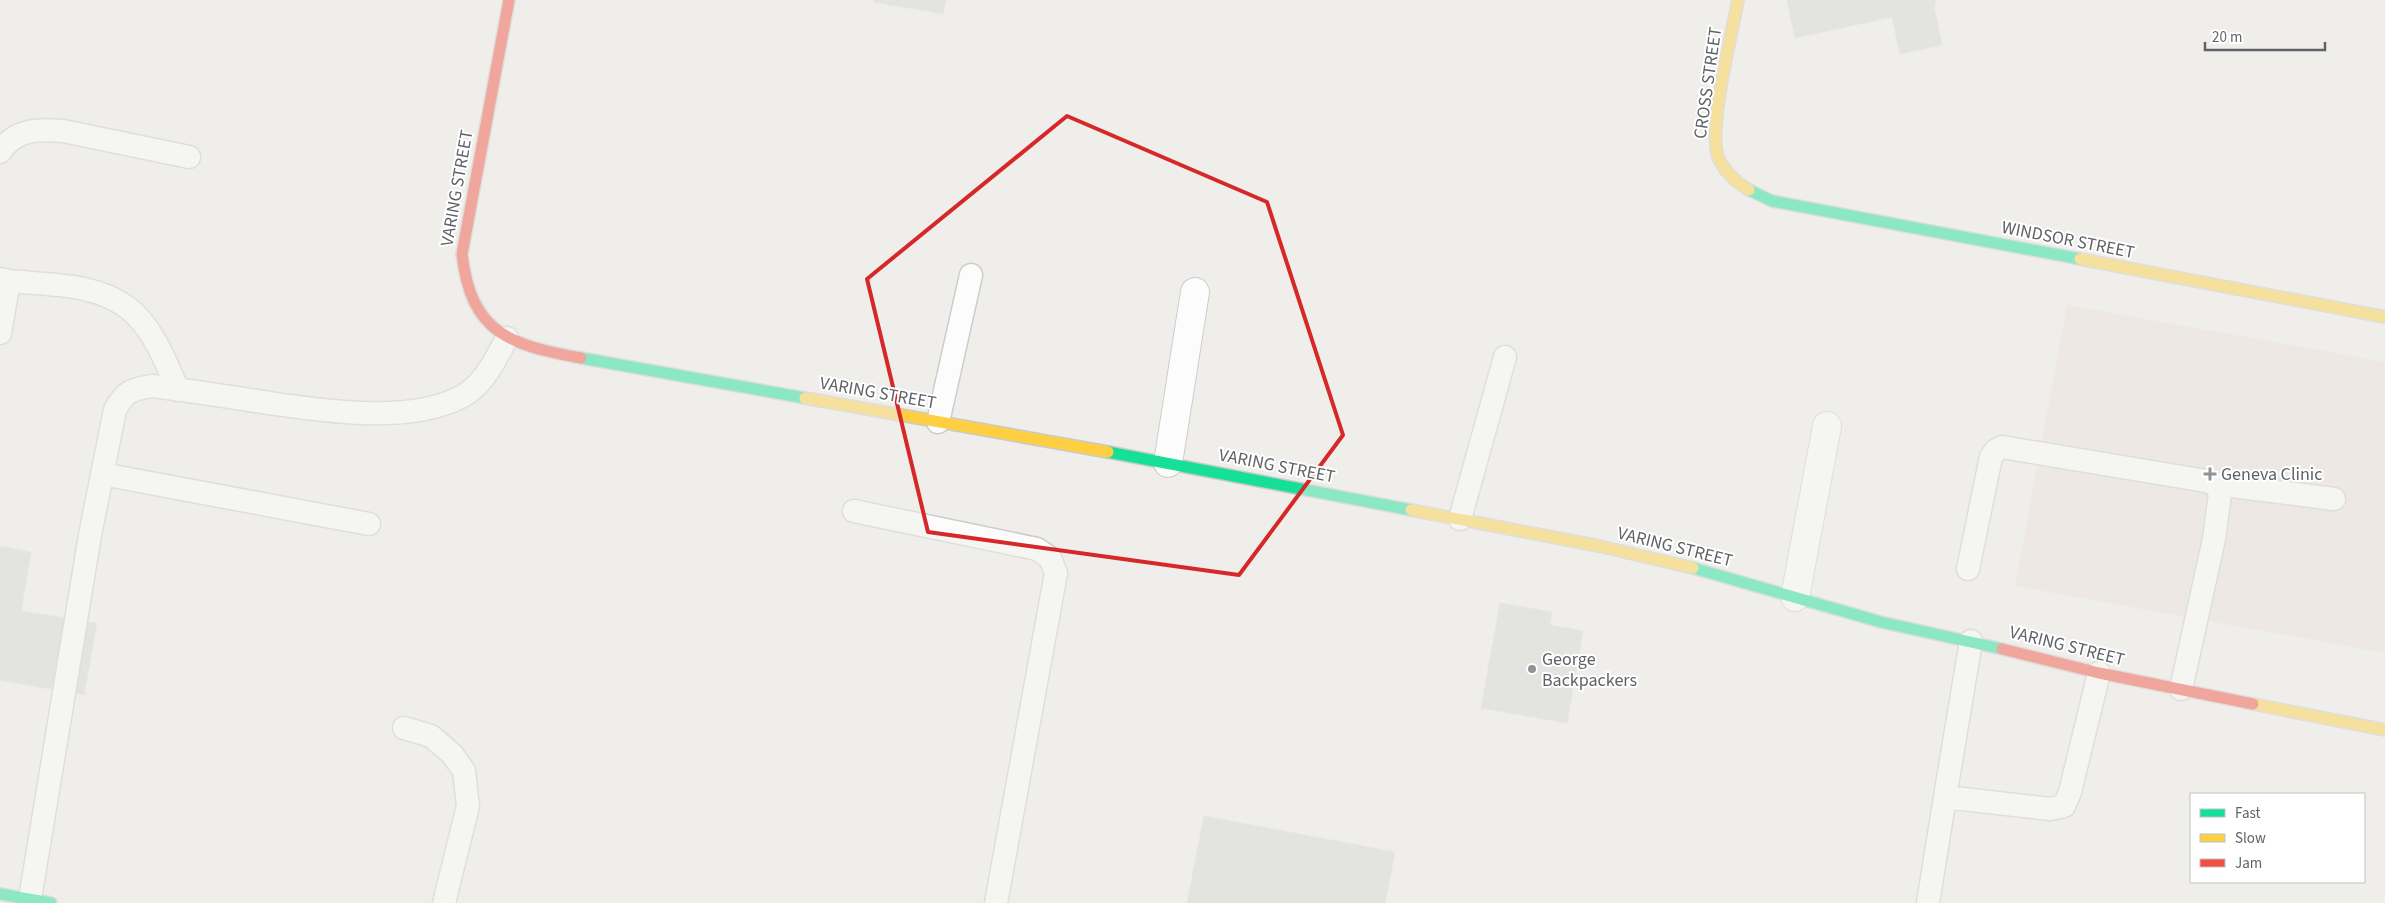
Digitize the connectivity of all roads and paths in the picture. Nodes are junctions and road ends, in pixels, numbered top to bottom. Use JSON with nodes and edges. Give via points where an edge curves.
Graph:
{"nodes":[{"id":1,"x":509,"y":0,"type":"edge"},
{"id":2,"x":1738,"y":0,"type":"edge"},
{"id":3,"x":0,"y":152,"type":"edge"},
{"id":4,"x":189,"y":157,"type":"dead end"},
{"id":5,"x":1746,"y":190,"type":"joint"},
{"id":6,"x":971,"y":274,"type":"dead end"},
{"id":7,"x":4,"y":280,"type":"edge"},
{"id":8,"x":1195,"y":292,"type":"dead end"},
{"id":9,"x":2385,"y":317,"type":"edge"},
{"id":10,"x":0,"y":333,"type":"edge"},
{"id":11,"x":507,"y":338,"type":"junction"},
{"id":12,"x":1505,"y":357,"type":"dead end"},
{"id":13,"x":178,"y":390,"type":"junction"},
{"id":14,"x":938,"y":422,"type":"junction"},
{"id":15,"x":1826,"y":426,"type":"dead end"},
{"id":16,"x":1168,"y":463,"type":"junction"},
{"id":17,"x":102,"y":474,"type":"junction"},
{"id":18,"x":2216,"y":484,"type":"junction"},
{"id":19,"x":2334,"y":499,"type":"dead end"},
{"id":20,"x":854,"y":511,"type":"dead end"},
{"id":21,"x":1460,"y":520,"type":"junction"},
{"id":22,"x":369,"y":524,"type":"dead end"},
{"id":23,"x":1968,"y":569,"type":"dead end"},
{"id":24,"x":1795,"y":597,"type":"junction"},
{"id":25,"x":1971,"y":641,"type":"junction"},
{"id":26,"x":2100,"y":673,"type":"junction"},
{"id":27,"x":2181,"y":689,"type":"junction"},
{"id":28,"x":404,"y":728,"type":"dead end"},
{"id":29,"x":2385,"y":730,"type":"edge"},
{"id":30,"x":1945,"y":797,"type":"junction"},
{"id":31,"x":0,"y":894,"type":"edge"},
{"id":32,"x":40,"y":901,"type":"edge"},
{"id":33,"x":444,"y":903,"type":"edge"},
{"id":34,"x":996,"y":903,"type":"edge"},
{"id":35,"x":1928,"y":903,"type":"edge"}],
"edges":[{"from":1,"to":11,"type":"street","name":"VARING STREET","via":[[462,254],[464,274],[484,319]]},
{"from":2,"to":5,"type":"street","name":"CROSS STREET","via":[[1717,126],[1717,154],[1728,174]]},
{"from":3,"to":4,"type":"lane","via":[[15,136],[43,129]]},
{"from":5,"to":9,"type":"street","name":"WINDSOR STREET","via":[[1772,201]]},
{"from":6,"to":14,"type":"lane"},
{"from":7,"to":10,"type":"lane"},
{"from":7,"to":13,"type":"lane","via":[[77,288],[103,294],[129,308],[160,351]]},
{"from":8,"to":16,"type":"street"},
{"from":11,"to":13,"type":"lane","via":[[488,373],[470,390],[428,408],[384,413],[332,411]]},
{"from":11,"to":14,"type":"street","name":"VARING STREET","via":[[534,349]]},
{"from":12,"to":21,"type":"lane"},
{"from":13,"to":17,"type":"lane","via":[[153,386],[134,389],[121,398],[115,410]]},
{"from":14,"to":16,"type":"street","name":"VARING STREET"},
{"from":15,"to":24,"type":"street"},
{"from":16,"to":21,"type":"street","name":"VARING STREET"},
{"from":17,"to":22,"type":"lane"},
{"from":17,"to":32,"type":"lane"},
{"from":18,"to":19,"type":"lane"},
{"from":18,"to":23,"type":"lane","via":[[2002,447],[1991,457]]},
{"from":18,"to":27,"type":"lane","via":[[2220,494],[2214,539]]},
{"from":20,"to":34,"type":"lane","via":[[1037,549],[1050,558],[1056,573]]},
{"from":21,"to":24,"type":"street","name":"VARING STREET","via":[[1600,546]]},
{"from":24,"to":25,"type":"street","name":"VARING STREET","via":[[1881,622]]},
{"from":25,"to":26,"type":"street","name":"VARING STREET"},
{"from":25,"to":30,"type":"lane"},
{"from":26,"to":27,"type":"street","name":"VARING STREET"},
{"from":26,"to":30,"type":"lane","via":[[2064,806],[2050,809]]},
{"from":27,"to":29,"type":"street","name":"VARING STREET"},
{"from":28,"to":33,"type":"lane","via":[[431,736],[452,754],[464,771],[468,806]]},
{"from":30,"to":35,"type":"lane"},
{"from":31,"to":32,"type":"street"}]}
